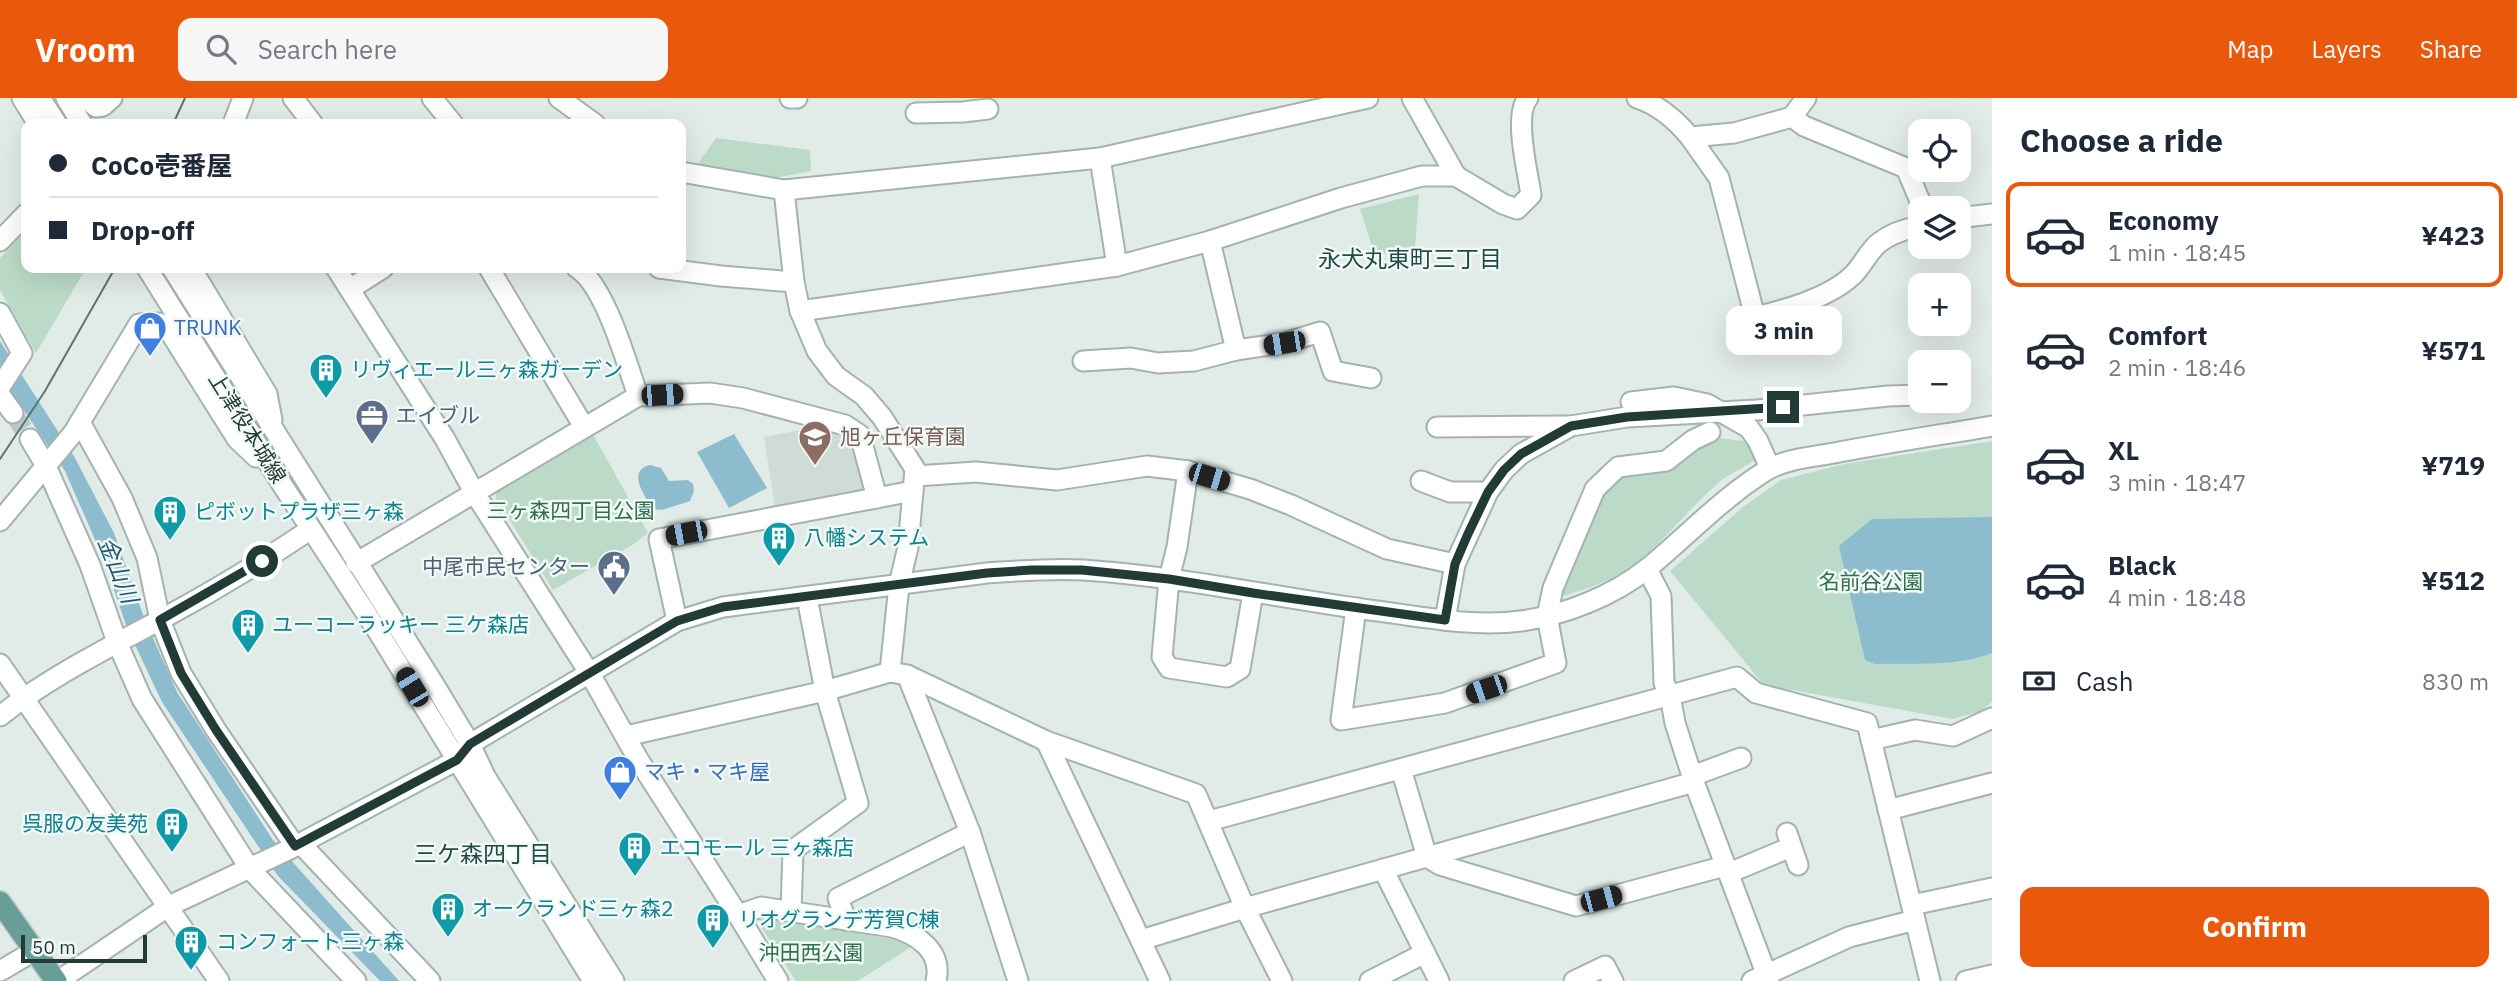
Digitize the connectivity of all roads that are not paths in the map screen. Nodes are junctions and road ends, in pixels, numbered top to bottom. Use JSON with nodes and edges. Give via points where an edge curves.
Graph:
{"nodes":[{"id":1,"x":22,"y":98,"type":"edge"},
{"id":2,"x":40,"y":98,"type":"edge"},
{"id":3,"x":66,"y":98,"type":"edge"},
{"id":4,"x":112,"y":98,"type":"edge"},
{"id":5,"x":293,"y":98,"type":"edge"},
{"id":6,"x":432,"y":98,"type":"edge"},
{"id":7,"x":559,"y":98,"type":"edge"},
{"id":8,"x":1368,"y":98,"type":"edge"},
{"id":9,"x":1412,"y":98,"type":"edge"},
{"id":10,"x":1528,"y":98,"type":"edge"},
{"id":11,"x":1637,"y":98,"type":"edge"},
{"id":12,"x":1806,"y":98,"type":"edge"},
{"id":13,"x":86,"y":100,"type":"edge"},
{"id":14,"x":988,"y":109,"type":"dead end"},
{"id":15,"x":916,"y":111,"type":"edge"},
{"id":16,"x":1792,"y":117,"type":"junction"},
{"id":17,"x":35,"y":119,"type":"edge"},
{"id":18,"x":54,"y":119,"type":"edge"},
{"id":19,"x":79,"y":119,"type":"edge"},
{"id":20,"x":309,"y":119,"type":"edge"},
{"id":21,"x":449,"y":119,"type":"edge"},
{"id":22,"x":588,"y":119,"type":"edge"},
{"id":23,"x":1690,"y":137,"type":"junction"},
{"id":24,"x":1100,"y":158,"type":"junction"},
{"id":25,"x":686,"y":173,"type":"edge"},
{"id":26,"x":1456,"y":176,"type":"junction"},
{"id":27,"x":784,"y":190,"type":"junction"},
{"id":28,"x":1918,"y":196,"type":"edge"},
{"id":29,"x":1992,"y":214,"type":"edge"},
{"id":30,"x":1971,"y":216,"type":"edge"},
{"id":31,"x":21,"y":220,"type":"edge"},
{"id":32,"x":1908,"y":228,"type":"edge"},
{"id":33,"x":0,"y":241,"type":"edge"},
{"id":34,"x":1210,"y":241,"type":"junction"},
{"id":35,"x":1117,"y":266,"type":"junction"},
{"id":36,"x":686,"y":271,"type":"edge"},
{"id":37,"x":149,"y":273,"type":"edge"},
{"id":38,"x":175,"y":273,"type":"edge"},
{"id":39,"x":194,"y":273,"type":"edge"},
{"id":40,"x":339,"y":273,"type":"edge"},
{"id":41,"x":375,"y":273,"type":"edge"},
{"id":42,"x":492,"y":273,"type":"edge"},
{"id":43,"x":585,"y":273,"type":"edge"},
{"id":44,"x":794,"y":282,"type":"junction"},
{"id":45,"x":350,"y":289,"type":"junction"},
{"id":46,"x":800,"y":311,"type":"junction"},
{"id":47,"x":0,"y":313,"type":"edge"},
{"id":48,"x":1237,"y":350,"type":"junction"},
{"id":49,"x":1083,"y":361,"type":"dead end"},
{"id":50,"x":1371,"y":378,"type":"dead end"},
{"id":51,"x":0,"y":387,"type":"edge"},
{"id":52,"x":0,"y":395,"type":"edge"},
{"id":53,"x":638,"y":396,"type":"junction"},
{"id":54,"x":1908,"y":396,"type":"edge"},
{"id":55,"x":1631,"y":402,"type":"dead end"},
{"id":56,"x":1719,"y":412,"type":"junction"},
{"id":57,"x":13,"y":413,"type":"tunnel mouth"},
{"id":58,"x":1571,"y":426,"type":"junction"},
{"id":59,"x":1992,"y":426,"type":"edge"},
{"id":60,"x":77,"y":427,"type":"junction"},
{"id":61,"x":584,"y":427,"type":"junction"},
{"id":62,"x":1437,"y":427,"type":"dead end"},
{"id":63,"x":274,"y":432,"type":"junction"},
{"id":64,"x":1710,"y":432,"type":"dead end"},
{"id":65,"x":30,"y":439,"type":"tunnel mouth"},
{"id":66,"x":46,"y":466,"type":"junction"},
{"id":67,"x":1770,"y":468,"type":"junction"},
{"id":68,"x":1188,"y":471,"type":"junction"},
{"id":69,"x":279,"y":480,"type":"junction"},
{"id":70,"x":1421,"y":481,"type":"dead end"},
{"id":71,"x":914,"y":484,"type":"junction"},
{"id":72,"x":474,"y":492,"type":"junction"},
{"id":73,"x":1488,"y":492,"type":"junction"},
{"id":74,"x":877,"y":498,"type":"junction"},
{"id":75,"x":0,"y":521,"type":"edge"},
{"id":76,"x":311,"y":529,"type":"junction"},
{"id":77,"x":356,"y":563,"type":"junction"},
{"id":78,"x":1455,"y":564,"type":"junction"},
{"id":79,"x":1647,"y":569,"type":"junction"},
{"id":80,"x":1169,"y":579,"type":"junction"},
{"id":81,"x":899,"y":585,"type":"junction"},
{"id":82,"x":1253,"y":593,"type":"junction"},
{"id":83,"x":809,"y":608,"type":"dead end"},
{"id":84,"x":1356,"y":608,"type":"junction"},
{"id":85,"x":1547,"y":616,"type":"junction"},
{"id":86,"x":160,"y":620,"type":"junction"},
{"id":87,"x":1445,"y":620,"type":"junction"},
{"id":88,"x":677,"y":621,"type":"junction"},
{"id":89,"x":117,"y":642,"type":"junction"},
{"id":90,"x":0,"y":664,"type":"edge"},
{"id":91,"x":898,"y":673,"type":"junction"},
{"id":92,"x":590,"y":674,"type":"junction"},
{"id":93,"x":825,"y":691,"type":"junction"},
{"id":94,"x":1670,"y":695,"type":"junction"},
{"id":95,"x":22,"y":698,"type":"junction"},
{"id":96,"x":0,"y":716,"type":"edge"},
{"id":97,"x":1992,"y":718,"type":"edge"},
{"id":98,"x":626,"y":736,"type":"junction"},
{"id":99,"x":1871,"y":740,"type":"junction"},
{"id":100,"x":1046,"y":741,"type":"junction"},
{"id":101,"x":470,"y":744,"type":"junction"},
{"id":102,"x":1741,"y":758,"type":"dead end"},
{"id":103,"x":457,"y":760,"type":"junction"},
{"id":104,"x":1401,"y":769,"type":"junction"},
{"id":105,"x":1693,"y":779,"type":"junction"},
{"id":106,"x":1992,"y":783,"type":"edge"},
{"id":107,"x":1888,"y":810,"type":"junction"},
{"id":108,"x":1209,"y":821,"type":"junction"},
{"id":109,"x":970,"y":832,"type":"junction"},
{"id":110,"x":295,"y":846,"type":"junction"},
{"id":111,"x":1792,"y":849,"type":"dead end"},
{"id":112,"x":1427,"y":857,"type":"junction"},
{"id":113,"x":254,"y":866,"type":"junction"},
{"id":114,"x":1384,"y":869,"type":"junction"},
{"id":115,"x":1727,"y":870,"type":"junction"},
{"id":116,"x":1992,"y":888,"type":"edge"},
{"id":117,"x":0,"y":902,"type":"edge"},
{"id":118,"x":169,"y":906,"type":"junction"},
{"id":119,"x":1245,"y":908,"type":"junction"},
{"id":120,"x":790,"y":911,"type":"junction"},
{"id":121,"x":1913,"y":913,"type":"junction"},
{"id":122,"x":738,"y":915,"type":"junction"},
{"id":123,"x":846,"y":920,"type":"junction"},
{"id":124,"x":1141,"y":940,"type":"junction"},
{"id":125,"x":34,"y":951,"type":"junction"},
{"id":126,"x":1425,"y":953,"type":"junction"},
{"id":127,"x":0,"y":971,"type":"edge"},
{"id":128,"x":1992,"y":975,"type":"edge"},
{"id":129,"x":1762,"y":979,"type":"edge"},
{"id":130,"x":57,"y":981,"type":"edge"},
{"id":131,"x":219,"y":981,"type":"edge"},
{"id":132,"x":356,"y":981,"type":"edge"},
{"id":133,"x":430,"y":981,"type":"edge"},
{"id":134,"x":593,"y":981,"type":"edge"},
{"id":135,"x":614,"y":981,"type":"edge"},
{"id":136,"x":778,"y":981,"type":"edge"},
{"id":137,"x":936,"y":981,"type":"edge"},
{"id":138,"x":1018,"y":981,"type":"edge"},
{"id":139,"x":1160,"y":981,"type":"edge"},
{"id":140,"x":1282,"y":981,"type":"edge"},
{"id":141,"x":1370,"y":981,"type":"edge"},
{"id":142,"x":1439,"y":981,"type":"edge"},
{"id":143,"x":1574,"y":981,"type":"edge"},
{"id":144,"x":1613,"y":981,"type":"edge"},
{"id":145,"x":1930,"y":981,"type":"edge"},
{"id":146,"x":1966,"y":981,"type":"edge"}],
"edges":[{"from":1,"to":17,"type":"street"},
{"from":2,"to":18,"type":"street"},
{"from":3,"to":19,"type":"street"},
{"from":4,"to":13,"type":"street","via":[[96,107]]},
{"from":5,"to":20,"type":"street"},
{"from":6,"to":21,"type":"street"},
{"from":7,"to":22,"type":"street"},
{"from":8,"to":24,"type":"street"},
{"from":9,"to":26,"type":"street"},
{"from":10,"to":26,"type":"street","via":[[1523,103],[1521,128],[1531,195],[1517,209]]},
{"from":11,"to":23,"type":"street","via":[[1653,103]]},
{"from":12,"to":16,"type":"street"},
{"from":14,"to":15,"type":"street"},
{"from":16,"to":23,"type":"street","via":[[1734,133]]},
{"from":16,"to":28,"type":"street","via":[[1906,168]]},
{"from":23,"to":32,"type":"street","via":[[1719,178],[1755,317],[1789,310],[1830,290],[1852,276],[1879,243]]},
{"from":24,"to":27,"type":"street"},
{"from":24,"to":35,"type":"street"},
{"from":25,"to":27,"type":"street"},
{"from":26,"to":34,"type":"street","via":[[1422,176]]},
{"from":27,"to":44,"type":"street"},
{"from":29,"to":30,"type":"street"},
{"from":31,"to":33,"type":"street"},
{"from":34,"to":35,"type":"street"},
{"from":34,"to":48,"type":"street"},
{"from":35,"to":46,"type":"street"},
{"from":36,"to":44,"type":"street"},
{"from":37,"to":69,"type":"street","name":"上津役本城線"},
{"from":38,"to":63,"type":"street","name":"上津役本城線"},
{"from":39,"to":63,"type":"street","via":[[267,394]]},
{"from":40,"to":45,"type":"street"},
{"from":41,"to":45,"type":"street"},
{"from":42,"to":61,"type":"street"},
{"from":43,"to":53,"type":"street","via":[[611,320]]},
{"from":44,"to":46,"type":"street"},
{"from":45,"to":72,"type":"street"},
{"from":46,"to":71,"type":"street","via":[[817,351],[836,376],[864,396],[882,417],[915,469]]},
{"from":47,"to":51,"type":"street","via":[[22,353]]},
{"from":48,"to":49,"type":"street","via":[[1194,361]]},
{"from":48,"to":50,"type":"street","via":[[1320,332],[1333,371]]},
{"from":52,"to":57,"type":"street"},
{"from":53,"to":61,"type":"street"},
{"from":53,"to":74,"type":"street","via":[[710,393],[845,425],[860,435]]},
{"from":54,"to":56,"type":"street"},
{"from":55,"to":56,"type":"street","via":[[1674,397],[1707,404]]},
{"from":56,"to":58,"type":"street","via":[[1627,417]]},
{"from":56,"to":67,"type":"street","via":[[1749,428]]},
{"from":58,"to":62,"type":"street"},
{"from":58,"to":73,"type":"street","via":[[1521,454]]},
{"from":59,"to":67,"type":"street"},
{"from":60,"to":66,"type":"street"},
{"from":60,"to":69,"type":"street","via":[[139,324],[159,323],[166,326],[237,439]]},
{"from":60,"to":86,"type":"street","via":[[122,498],[147,558]]},
{"from":61,"to":72,"type":"street"},
{"from":63,"to":77,"type":"street","name":"上津役本城線"},
{"from":64,"to":85,"type":"street","via":[[1666,461],[1618,467],[1595,489],[1553,588]]},
{"from":65,"to":66,"type":"street"},
{"from":66,"to":75,"type":"street"},
{"from":66,"to":89,"type":"street","via":[[90,565]]},
{"from":67,"to":79,"type":"street","via":[[1705,516]]},
{"from":68,"to":71,"type":"street","via":[[1147,466],[1057,480],[976,472]]},
{"from":68,"to":78,"type":"street","via":[[1291,505],[1387,549]]},
{"from":68,"to":80,"type":"street"},
{"from":69,"to":76,"type":"street","name":"上津役本城線"},
{"from":70,"to":73,"type":"street","via":[[1450,492]]},
{"from":71,"to":74,"type":"street"},
{"from":71,"to":81,"type":"street"},
{"from":72,"to":77,"type":"street"},
{"from":72,"to":92,"type":"street"},
{"from":73,"to":78,"type":"street"},
{"from":74,"to":88,"type":"street","via":[[659,539]]},
{"from":76,"to":86,"type":"street"},
{"from":76,"to":103,"type":"street","name":"上津役本城線"},
{"from":77,"to":101,"type":"street","name":"上津役本城線"},
{"from":78,"to":87,"type":"street"},
{"from":79,"to":85,"type":"street","via":[[1607,593]]},
{"from":79,"to":94,"type":"street","via":[[1661,596],[1664,683]]},
{"from":80,"to":81,"type":"street","via":[[1031,570]]},
{"from":80,"to":82,"type":"street"},
{"from":80,"to":82,"type":"street","via":[[1162,657],[1169,668],[1227,677],[1240,669]]},
{"from":81,"to":88,"type":"street","via":[[723,607]]},
{"from":81,"to":91,"type":"street"},
{"from":82,"to":84,"type":"street"},
{"from":83,"to":93,"type":"street"},
{"from":84,"to":85,"type":"street","via":[[1341,720],[1445,703],[1556,663]]},
{"from":84,"to":87,"type":"street"},
{"from":85,"to":87,"type":"street","via":[[1498,622]]},
{"from":86,"to":89,"type":"street"},
{"from":86,"to":110,"type":"street","via":[[181,673]]},
{"from":88,"to":92,"type":"street"},
{"from":89,"to":95,"type":"street"},
{"from":89,"to":113,"type":"street","via":[[142,699]]},
{"from":90,"to":95,"type":"street"},
{"from":91,"to":93,"type":"street"},
{"from":91,"to":100,"type":"street"},
{"from":91,"to":109,"type":"street"},
{"from":92,"to":98,"type":"street"},
{"from":92,"to":101,"type":"street"},
{"from":93,"to":98,"type":"street"},
{"from":93,"to":120,"type":"street","via":[[859,803],[793,850]]},
{"from":94,"to":99,"type":"street","via":[[1737,677],[1756,693],[1867,723]]},
{"from":94,"to":104,"type":"street"},
{"from":94,"to":105,"type":"street"},
{"from":95,"to":96,"type":"street"},
{"from":95,"to":118,"type":"street"},
{"from":97,"to":99,"type":"street","via":[[1953,736],[1915,730]]},
{"from":98,"to":122,"type":"street"},
{"from":99,"to":107,"type":"street"},
{"from":100,"to":108,"type":"street","via":[[1196,794]]},
{"from":100,"to":124,"type":"street"},
{"from":101,"to":103,"type":"street"},
{"from":101,"to":135,"type":"street","name":"上津役本城線"},
{"from":102,"to":105,"type":"street"},
{"from":103,"to":110,"type":"street"},
{"from":103,"to":134,"type":"street","name":"上津役本城線"},
{"from":104,"to":108,"type":"street"},
{"from":104,"to":112,"type":"street"},
{"from":105,"to":112,"type":"street"},
{"from":105,"to":115,"type":"street"},
{"from":106,"to":107,"type":"street"},
{"from":107,"to":121,"type":"street"},
{"from":108,"to":119,"type":"street"},
{"from":109,"to":123,"type":"street","via":[[838,898]]},
{"from":109,"to":138,"type":"street"},
{"from":110,"to":113,"type":"street"},
{"from":110,"to":133,"type":"street"},
{"from":111,"to":115,"type":"street"},
{"from":112,"to":114,"type":"street"},
{"from":112,"to":115,"type":"street","via":[[1440,865],[1576,906]]},
{"from":113,"to":118,"type":"street"},
{"from":113,"to":132,"type":"street"},
{"from":114,"to":119,"type":"street"},
{"from":114,"to":126,"type":"street"},
{"from":115,"to":129,"type":"street"},
{"from":116,"to":121,"type":"street"},
{"from":117,"to":125,"type":"main road"},
{"from":118,"to":130,"type":"street"},
{"from":118,"to":131,"type":"street"},
{"from":119,"to":124,"type":"street"},
{"from":119,"to":140,"type":"street"},
{"from":120,"to":122,"type":"street","via":[[761,906]]},
{"from":120,"to":123,"type":"street"},
{"from":121,"to":129,"type":"street","via":[[1849,937]]},
{"from":121,"to":145,"type":"street"},
{"from":122,"to":136,"type":"street"},
{"from":123,"to":137,"type":"street","via":[[910,932],[936,958]]},
{"from":124,"to":139,"type":"street"},
{"from":125,"to":127,"type":"street"},
{"from":125,"to":130,"type":"main road"},
{"from":126,"to":141,"type":"street"},
{"from":126,"to":142,"type":"street"},
{"from":128,"to":146,"type":"street"},
{"from":143,"to":144,"type":"street","via":[[1605,966]]}]}
